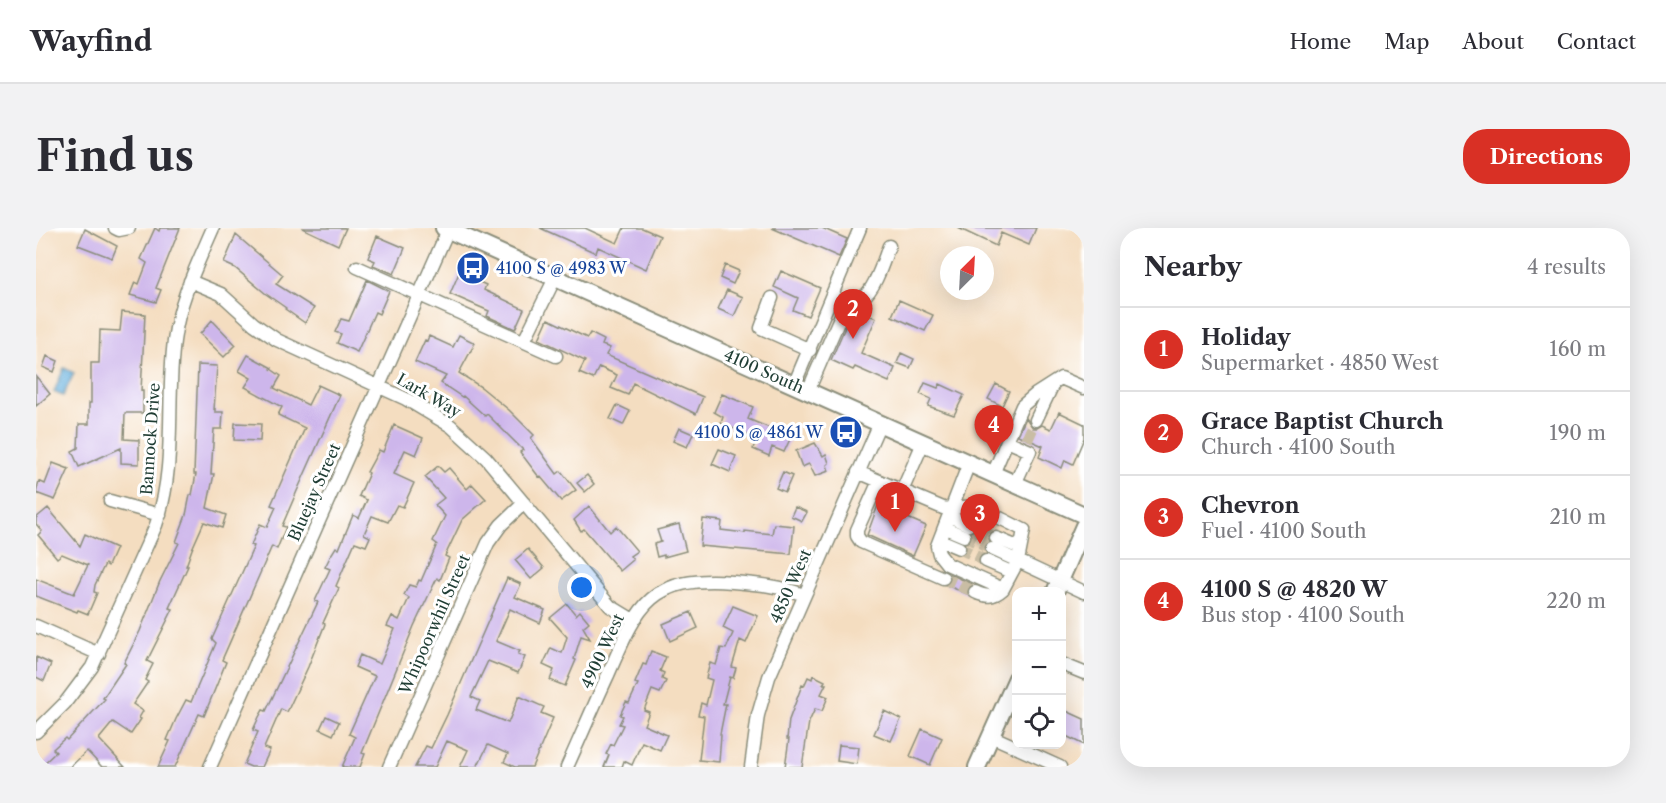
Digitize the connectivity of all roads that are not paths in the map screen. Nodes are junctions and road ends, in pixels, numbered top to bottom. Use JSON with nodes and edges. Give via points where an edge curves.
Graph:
{"nodes":[{"id":1,"x":115,"y":228,"type":"edge"},
{"id":2,"x":129,"y":228,"type":"edge"},
{"id":3,"x":213,"y":228,"type":"edge"},
{"id":4,"x":860,"y":228,"type":"edge"},
{"id":5,"x":452,"y":230,"type":"edge"},
{"id":6,"x":889,"y":246,"type":"dead end"},
{"id":7,"x":357,"y":267,"type":"dead end"},
{"id":8,"x":555,"y":278,"type":"junction"},
{"id":9,"x":190,"y":281,"type":"junction"},
{"id":10,"x":419,"y":294,"type":"junction"},
{"id":11,"x":772,"y":298,"type":"dead end"},
{"id":12,"x":524,"y":341,"type":"junction"},
{"id":13,"x":810,"y":350,"type":"junction"},
{"id":14,"x":556,"y":356,"type":"dead end"},
{"id":15,"x":1053,"y":383,"type":"junction"},
{"id":16,"x":379,"y":386,"type":"junction"},
{"id":17,"x":801,"y":388,"type":"junction"},
{"id":18,"x":1084,"y":388,"type":"edge"},
{"id":19,"x":1036,"y":420,"type":"tunnel mouth"},
{"id":20,"x":880,"y":423,"type":"junction"},
{"id":21,"x":1007,"y":441,"type":"junction"},
{"id":22,"x":923,"y":443,"type":"junction"},
{"id":23,"x":969,"y":463,"type":"junction"},
{"id":24,"x":858,"y":472,"type":"junction"},
{"id":25,"x":993,"y":474,"type":"junction"},
{"id":26,"x":879,"y":481,"type":"junction"},
{"id":27,"x":1015,"y":484,"type":"junction"},
{"id":28,"x":902,"y":491,"type":"junction"},
{"id":29,"x":111,"y":501,"type":"dead end"},
{"id":30,"x":524,"y":503,"type":"junction"},
{"id":31,"x":160,"y":515,"type":"junction"},
{"id":32,"x":1084,"y":515,"type":"edge"},
{"id":33,"x":946,"y":524,"type":"junction"},
{"id":34,"x":1084,"y":526,"type":"edge"},
{"id":35,"x":966,"y":531,"type":"tunnel mouth"},
{"id":36,"x":994,"y":543,"type":"tunnel mouth"},
{"id":37,"x":958,"y":548,"type":"tunnel mouth"},
{"id":38,"x":1019,"y":554,"type":"junction"},
{"id":39,"x":986,"y":561,"type":"tunnel mouth"},
{"id":40,"x":1011,"y":572,"type":"junction"},
{"id":41,"x":943,"y":578,"type":"tunnel mouth"},
{"id":42,"x":1057,"y":586,"type":"edge"},
{"id":43,"x":1003,"y":590,"type":"junction"},
{"id":44,"x":975,"y":592,"type":"tunnel mouth"},
{"id":45,"x":1084,"y":592,"type":"edge"},
{"id":46,"x":804,"y":595,"type":"junction"},
{"id":47,"x":633,"y":620,"type":"junction"},
{"id":48,"x":36,"y":626,"type":"edge"},
{"id":49,"x":99,"y":654,"type":"junction"},
{"id":50,"x":1066,"y":665,"type":"edge"},
{"id":51,"x":1084,"y":673,"type":"edge"},
{"id":52,"x":1012,"y":689,"type":"edge"},
{"id":53,"x":36,"y":732,"type":"edge"},
{"id":54,"x":991,"y":736,"type":"junction"},
{"id":55,"x":210,"y":767,"type":"edge"},
{"id":56,"x":389,"y":767,"type":"edge"},
{"id":57,"x":567,"y":767,"type":"edge"},
{"id":58,"x":751,"y":767,"type":"edge"},
{"id":59,"x":977,"y":767,"type":"edge"},
{"id":60,"x":1060,"y":767,"type":"edge"}],
"edges":[{"from":1,"to":2,"type":"street"},
{"from":3,"to":9,"type":"street","name":"Bannock Drive"},
{"from":4,"to":13,"type":"street"},
{"from":5,"to":8,"type":"main road","name":"4100 South"},
{"from":5,"to":10,"type":"street","name":"Bluejay Street"},
{"from":6,"to":17,"type":"street","via":[[875,280],[864,297],[845,306]]},
{"from":7,"to":10,"type":"street"},
{"from":8,"to":12,"type":"street"},
{"from":8,"to":17,"type":"main road","name":"4100 South"},
{"from":9,"to":16,"type":"street","name":"Lark Way","via":[[221,294],[277,340]]},
{"from":9,"to":31,"type":"street","name":"Bannock Drive","via":[[174,339],[168,469]]},
{"from":10,"to":12,"type":"street"},
{"from":10,"to":16,"type":"street","name":"Bluejay Street"},
{"from":11,"to":13,"type":"street","via":[[761,328]]},
{"from":12,"to":14,"type":"street"},
{"from":13,"to":17,"type":"street"},
{"from":15,"to":18,"type":"street","via":[[1061,378]]},
{"from":15,"to":19,"type":"street"},
{"from":15,"to":21,"type":"street","via":[[1022,406]]},
{"from":16,"to":30,"type":"street","name":"Lark Way","via":[[430,411],[464,436]]},
{"from":16,"to":55,"type":"street","name":"Bluejay Street"},
{"from":17,"to":20,"type":"main road","name":"4100 South"},
{"from":20,"to":22,"type":"main road","name":"4100 South"},
{"from":20,"to":24,"type":"street","name":"4850 West"},
{"from":21,"to":25,"type":"street"},
{"from":21,"to":27,"type":"street","via":[[1027,447]]},
{"from":22,"to":23,"type":"main road","name":"4100 South"},
{"from":22,"to":28,"type":"street"},
{"from":23,"to":25,"type":"main road","name":"4100 South"},
{"from":23,"to":33,"type":"street"},
{"from":24,"to":26,"type":"street"},
{"from":24,"to":46,"type":"street","name":"4850 West"},
{"from":25,"to":27,"type":"main road","name":"4100 South"},
{"from":26,"to":28,"type":"street"},
{"from":26,"to":41,"type":"street","via":[[857,536],[861,542]]},
{"from":27,"to":32,"type":"main road","name":"4100 South"},
{"from":28,"to":33,"type":"street","via":[[943,508]]},
{"from":29,"to":31,"type":"street"},
{"from":30,"to":47,"type":"street","name":"Lark Way","via":[[610,606]]},
{"from":30,"to":56,"type":"street","name":"Whipoorwhil Street","via":[[488,543]]},
{"from":31,"to":49,"type":"street","name":"Bannock Drive"},
{"from":33,"to":35,"type":"street"},
{"from":33,"to":37,"type":"street"},
{"from":33,"to":38,"type":"street","via":[[962,506],[973,507],[1024,530]]},
{"from":33,"to":43,"type":"street","via":[[938,546],[947,564]]},
{"from":34,"to":42,"type":"main road"},
{"from":36,"to":38,"type":"street"},
{"from":38,"to":40,"type":"street"},
{"from":38,"to":42,"type":"street"},
{"from":39,"to":40,"type":"street"},
{"from":40,"to":43,"type":"street"},
{"from":42,"to":45,"type":"street"},
{"from":43,"to":44,"type":"street","via":[[986,597]]},
{"from":46,"to":47,"type":"street","name":"4900 West","via":[[774,585],[690,582],[659,594]]},
{"from":46,"to":58,"type":"street","name":"4850 West","via":[[764,690]]},
{"from":47,"to":57,"type":"street","name":"4900 West"},
{"from":48,"to":49,"type":"street"},
{"from":49,"to":53,"type":"street","name":"Bannock Drive","via":[[75,691]]},
{"from":50,"to":51,"type":"street"},
{"from":52,"to":54,"type":"main road"},
{"from":54,"to":59,"type":"main road"},
{"from":54,"to":60,"type":"street"}]}
